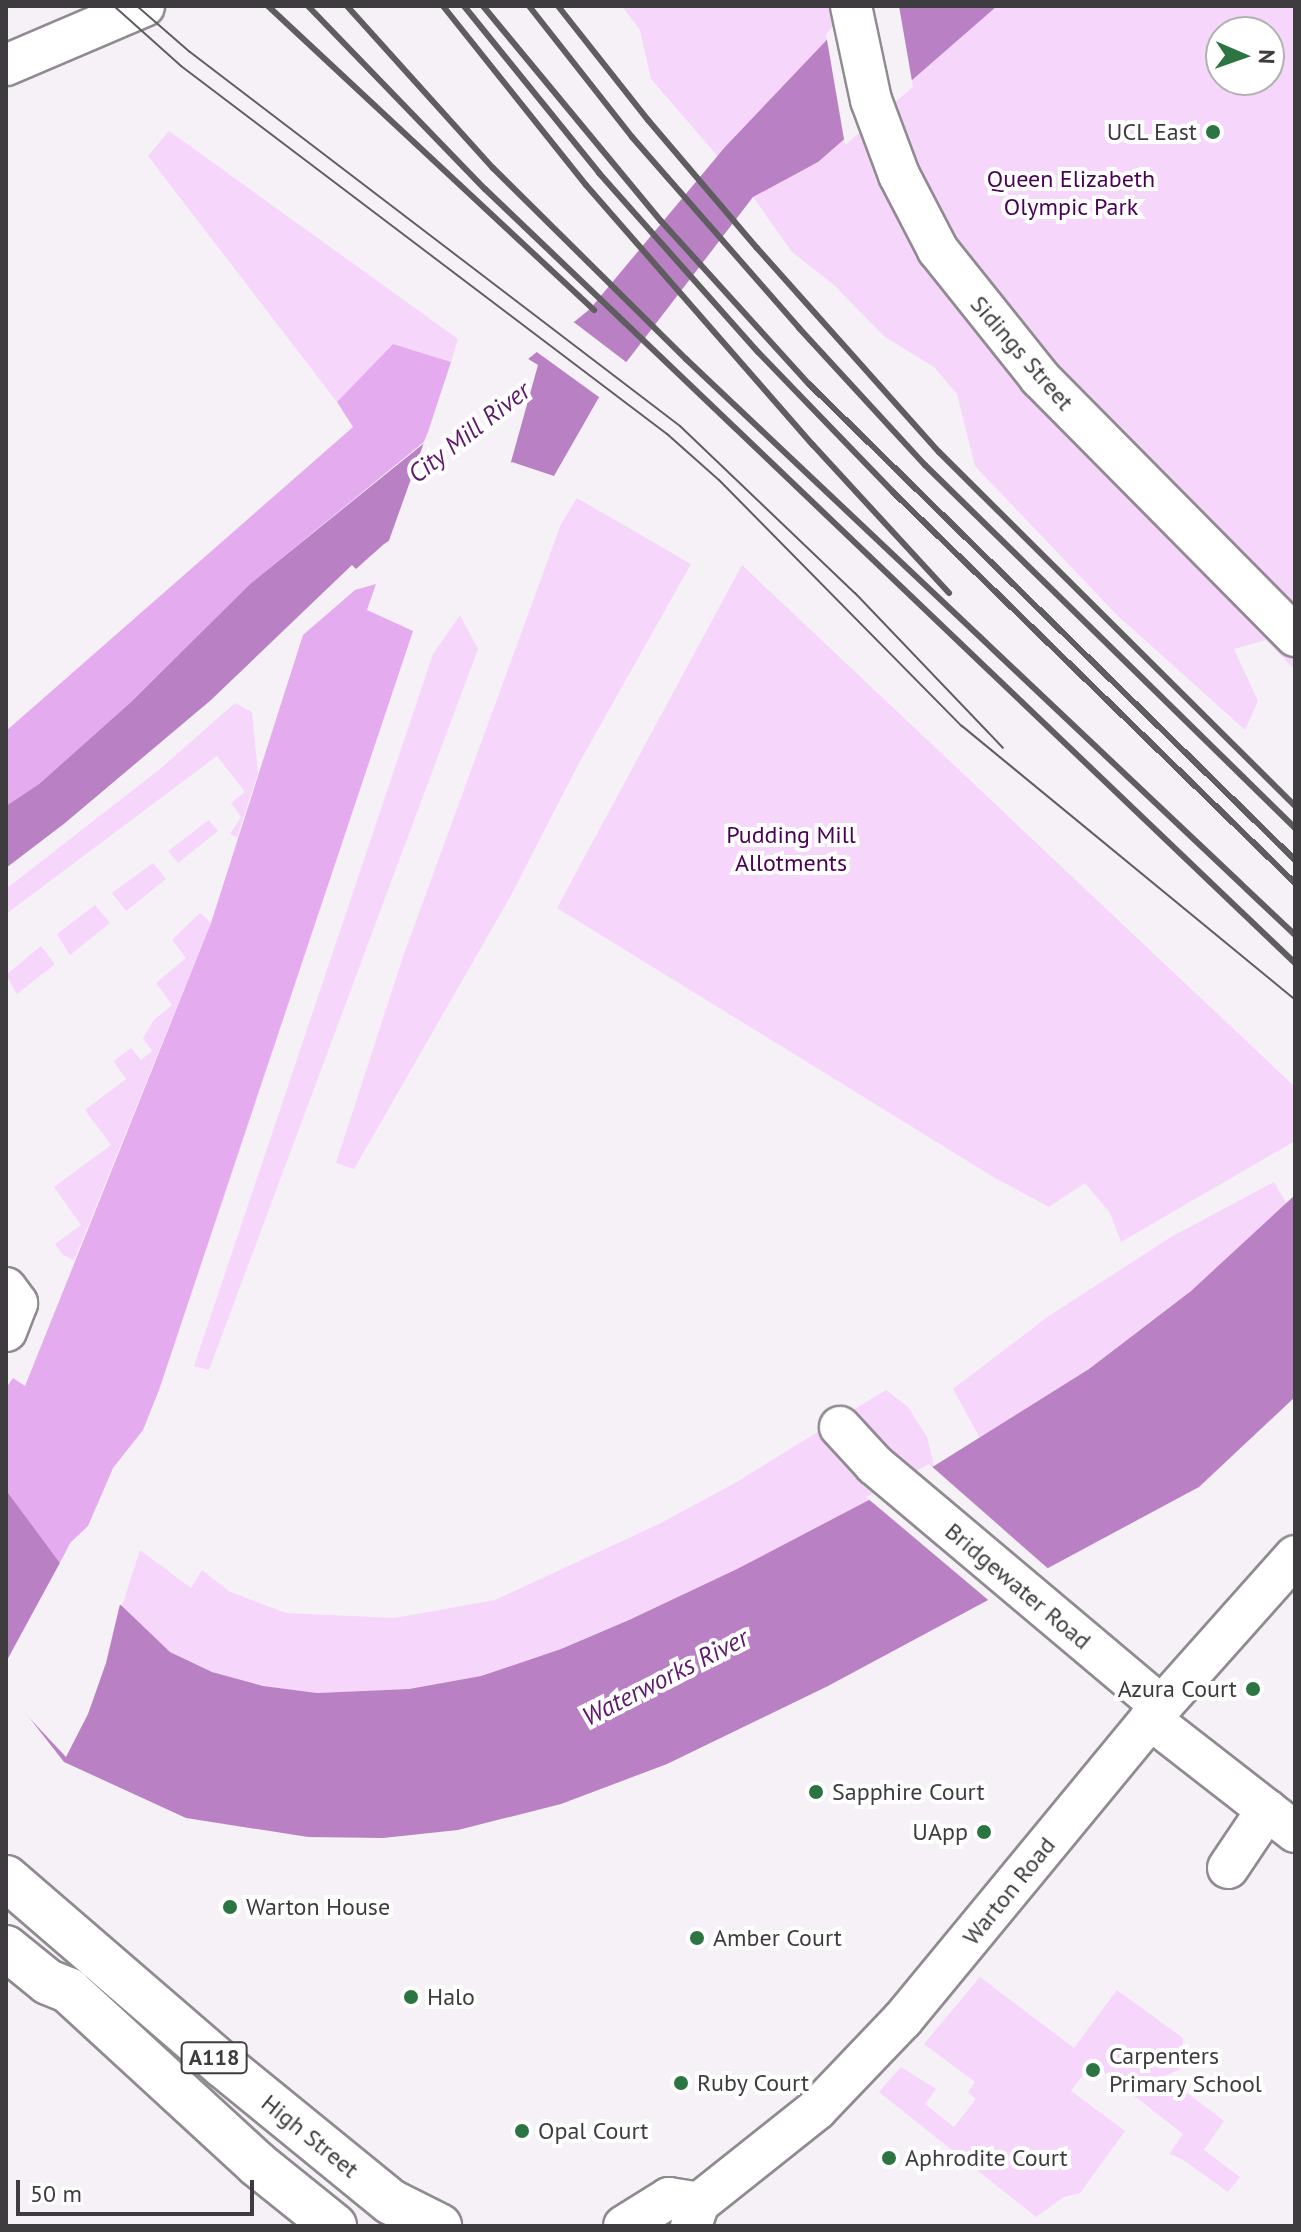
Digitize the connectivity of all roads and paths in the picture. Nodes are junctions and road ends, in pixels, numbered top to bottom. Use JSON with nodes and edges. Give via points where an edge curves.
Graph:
{"nodes":[{"id":1,"x":144,"y":6,"type":"edge"},
{"id":2,"x":851,"y":6,"type":"edge"},
{"id":3,"x":9,"y":56,"type":"edge"},
{"id":4,"x":1295,"y":636,"type":"edge"},
{"id":5,"x":6,"y":1288,"type":"edge"},
{"id":6,"x":6,"y":1331,"type":"edge"},
{"id":7,"x":840,"y":1427,"type":"dead end"},
{"id":8,"x":1295,"y":1556,"type":"edge"},
{"id":9,"x":1156,"y":1713,"type":"junction"},
{"id":10,"x":1281,"y":1821,"type":"edge"},
{"id":11,"x":1228,"y":1868,"type":"dead end"},
{"id":12,"x":6,"y":1878,"type":"edge"},
{"id":13,"x":6,"y":1948,"type":"edge"},
{"id":14,"x":396,"y":2214,"type":"edge"},
{"id":15,"x":695,"y":2214,"type":"edge"},
{"id":16,"x":334,"y":2226,"type":"edge"},
{"id":17,"x":439,"y":2226,"type":"edge"},
{"id":18,"x":624,"y":2226,"type":"edge"}],
"edges":[{"from":1,"to":3,"type":"street"},
{"from":2,"to":4,"type":"street","name":"Sidings Street","via":[[871,100],[899,175],[938,250],[1040,378]]},
{"from":5,"to":6,"type":"street","via":[[17,1303]]},
{"from":7,"to":9,"type":"street","name":"Bridgewater Road","via":[[875,1465],[1048,1612]]},
{"from":8,"to":9,"type":"street","name":"Warton Road"},
{"from":9,"to":10,"type":"street","name":"Bridgewater Road"},
{"from":9,"to":15,"type":"street","name":"Warton Road","via":[[867,2059]]},
{"from":10,"to":11,"type":"street"},
{"from":12,"to":14,"type":"main road","name":"High Street","number":"A118"},
{"from":13,"to":16,"type":"main road","number":"A118","via":[[48,1982],[68,1990],[257,2164]]},
{"from":14,"to":17,"type":"main road","name":"High Street","number":"A118"},
{"from":15,"to":18,"type":"street","name":"Warton Road","via":[[669,2198]]}]}
